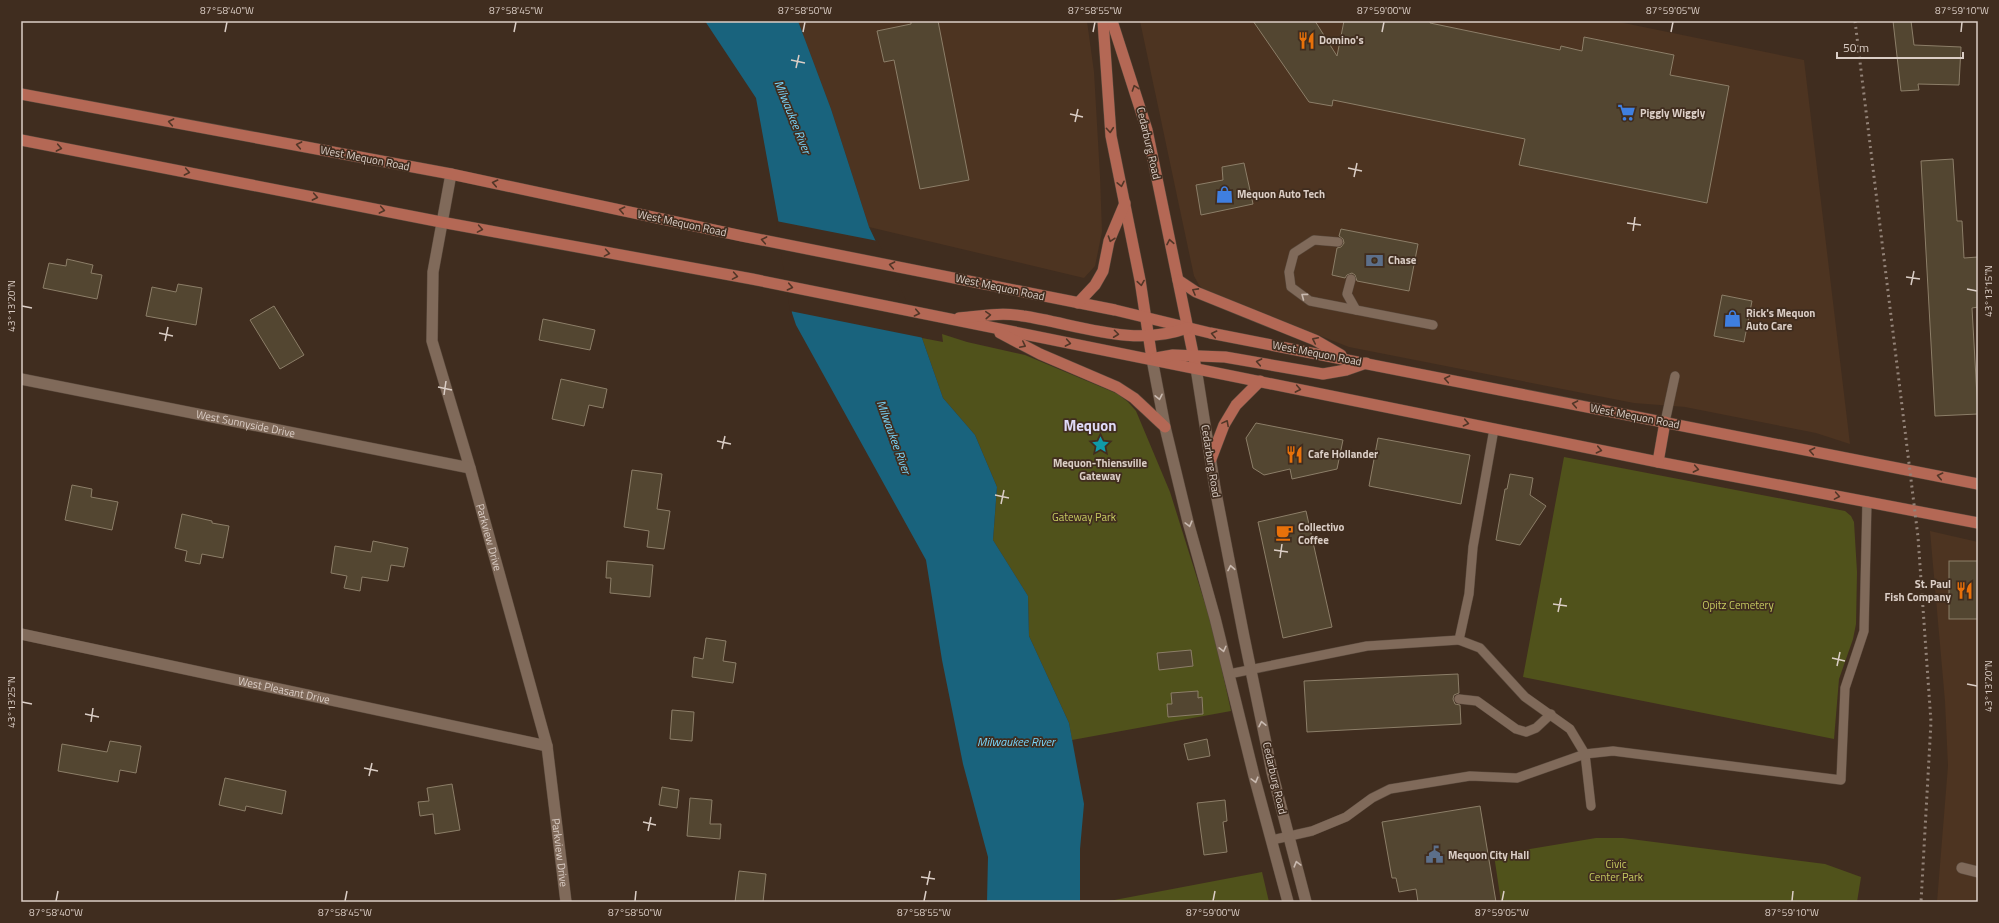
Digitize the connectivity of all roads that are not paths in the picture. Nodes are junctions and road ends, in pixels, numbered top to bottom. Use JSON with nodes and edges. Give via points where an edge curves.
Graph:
{"nodes":[{"id":1,"x":1103,"y":21,"type":"edge"},
{"id":2,"x":1112,"y":21,"type":"edge"},
{"id":3,"x":21,"y":94,"type":"edge"},
{"id":4,"x":21,"y":140,"type":"edge"},
{"id":5,"x":451,"y":174,"type":"junction"},
{"id":6,"x":1125,"y":203,"type":"junction"},
{"id":7,"x":441,"y":222,"type":"junction"},
{"id":8,"x":1338,"y":242,"type":"dead end"},
{"id":9,"x":1351,"y":279,"type":"dead end"},
{"id":10,"x":1178,"y":280,"type":"junction"},
{"id":11,"x":1078,"y":303,"type":"junction"},
{"id":12,"x":1356,"y":310,"type":"junction"},
{"id":13,"x":1146,"y":317,"type":"junction"},
{"id":14,"x":943,"y":318,"type":"junction"},
{"id":15,"x":1433,"y":325,"type":"dead end"},
{"id":16,"x":989,"y":327,"type":"junction"},
{"id":17,"x":1187,"y":328,"type":"junction"},
{"id":18,"x":1148,"y":336,"type":"junction"},
{"id":19,"x":1193,"y":355,"type":"junction"},
{"id":20,"x":1152,"y":359,"type":"junction"},
{"id":21,"x":1349,"y":360,"type":"junction"},
{"id":22,"x":1366,"y":363,"type":"junction"},
{"id":23,"x":1196,"y":368,"type":"junction"},
{"id":24,"x":1675,"y":376,"type":"dead end"},
{"id":25,"x":21,"y":379,"type":"edge"},
{"id":26,"x":1260,"y":381,"type":"junction"},
{"id":27,"x":1665,"y":422,"type":"junction"},
{"id":28,"x":1165,"y":427,"type":"junction"},
{"id":29,"x":1494,"y":429,"type":"junction"},
{"id":30,"x":1211,"y":459,"type":"junction"},
{"id":31,"x":1658,"y":462,"type":"junction"},
{"id":32,"x":470,"y":468,"type":"junction"},
{"id":33,"x":1978,"y":484,"type":"edge"},
{"id":34,"x":1867,"y":501,"type":"junction"},
{"id":35,"x":1978,"y":523,"type":"edge"},
{"id":36,"x":21,"y":634,"type":"edge"},
{"id":37,"x":1459,"y":640,"type":"junction"},
{"id":38,"x":1251,"y":670,"type":"junction"},
{"id":39,"x":1229,"y":674,"type":"junction"},
{"id":40,"x":1459,"y":698,"type":"dead end"},
{"id":41,"x":1550,"y":714,"type":"junction"},
{"id":42,"x":546,"y":746,"type":"junction"},
{"id":43,"x":1586,"y":754,"type":"junction"},
{"id":44,"x":1591,"y":806,"type":"dead end"},
{"id":45,"x":1289,"y":836,"type":"junction"},
{"id":46,"x":1272,"y":840,"type":"junction"},
{"id":47,"x":1962,"y":868,"type":"dead end"},
{"id":48,"x":1978,"y":872,"type":"edge"},
{"id":49,"x":566,"y":902,"type":"edge"},
{"id":50,"x":1288,"y":902,"type":"edge"},
{"id":51,"x":1306,"y":902,"type":"edge"}],
"edges":[{"from":1,"to":6,"type":"main road","name":"Cedarburg Road","one_way":true,"via":[[1111,136]]},
{"from":10,"to":2,"type":"main road","name":"Cedarburg Road","one_way":true,"via":[[1147,130]]},
{"from":5,"to":3,"type":"main road","name":"West Mequon Road","one_way":true},
{"from":4,"to":7,"type":"main road","one_way":true},
{"from":5,"to":7,"type":"street","name":"Parkview Drive"},
{"from":11,"to":5,"type":"main road","name":"West Mequon Road","one_way":true,"via":[[742,236]]},
{"from":6,"to":11,"type":"main road","one_way":true,"via":[[1109,241],[1103,271],[1095,285]]},
{"from":6,"to":13,"type":"main road","name":"Cedarburg Road","one_way":true},
{"from":7,"to":14,"type":"main road","one_way":true,"via":[[752,279]]},
{"from":7,"to":32,"type":"street","name":"Parkview Drive","via":[[434,272],[432,341]]},
{"from":12,"to":8,"type":"lane","one_way":true,"via":[[1310,301],[1291,286],[1289,272],[1294,253],[1314,240]]},
{"from":9,"to":12,"type":"lane","via":[[1347,294]]},
{"from":10,"to":17,"type":"main road","name":"Cedarburg Road"},
{"from":21,"to":10,"type":"main road","one_way":true,"via":[[1315,340],[1196,292]]},
{"from":11,"to":13,"type":"main road","name":"West Mequon Road"},
{"from":12,"to":15,"type":"lane"},
{"from":13,"to":17,"type":"main road","name":"West Mequon Road"},
{"from":13,"to":18,"type":"main road","name":"Cedarburg Road"},
{"from":14,"to":16,"type":"main road"},
{"from":14,"to":18,"type":"main road","one_way":true,"via":[[1022,315],[1108,333]]},
{"from":16,"to":20,"type":"main road","one_way":true},
{"from":16,"to":28,"type":"main road","one_way":true,"via":[[1040,354],[1117,387],[1134,398]]},
{"from":17,"to":18,"type":"main road","via":[[1174,333]]},
{"from":17,"to":19,"type":"main road","name":"Cedarburg Road"},
{"from":21,"to":17,"type":"main road","name":"West Mequon Road","one_way":true},
{"from":18,"to":20,"type":"main road","name":"Cedarburg Road"},
{"from":19,"to":20,"type":"main road"},
{"from":22,"to":19,"type":"main road","one_way":true,"via":[[1323,374],[1243,359]]},
{"from":19,"to":23,"type":"main road","name":"Cedarburg Road"},
{"from":20,"to":23,"type":"main road"},
{"from":20,"to":28,"type":"street","name":"Cedarburg Road","one_way":true},
{"from":21,"to":22,"type":"main road","name":"West Mequon Road"},
{"from":27,"to":22,"type":"main road","name":"West Mequon Road","one_way":true},
{"from":23,"to":26,"type":"main road"},
{"from":23,"to":30,"type":"street","name":"Cedarburg Road"},
{"from":24,"to":27,"type":"lane"},
{"from":25,"to":32,"type":"street","name":"West Sunnyside Drive"},
{"from":26,"to":29,"type":"main road","one_way":true},
{"from":30,"to":26,"type":"main road","one_way":true,"via":[[1224,425],[1236,405]]},
{"from":27,"to":31,"type":"main road"},
{"from":33,"to":27,"type":"main road","name":"West Mequon Road","one_way":true},
{"from":28,"to":39,"type":"street","name":"Cedarburg Road","one_way":true},
{"from":29,"to":31,"type":"main road","one_way":true},
{"from":29,"to":37,"type":"lane","via":[[1470,561],[1469,594]]},
{"from":38,"to":30,"type":"street","name":"Cedarburg Road","one_way":true},
{"from":31,"to":34,"type":"main road","one_way":true},
{"from":32,"to":42,"type":"street","name":"Parkview Drive"},
{"from":34,"to":35,"type":"main road"},
{"from":34,"to":43,"type":"lane","via":[[1864,631],[1846,688],[1842,780],[1613,751]]},
{"from":36,"to":42,"type":"street","name":"West Pleasant Drive"},
{"from":37,"to":38,"type":"lane","via":[[1367,646]]},
{"from":37,"to":41,"type":"lane","via":[[1480,648],[1525,697]]},
{"from":38,"to":39,"type":"lane"},
{"from":45,"to":38,"type":"street","name":"Cedarburg Road","one_way":true,"via":[[1272,772]]},
{"from":39,"to":46,"type":"street","name":"Cedarburg Road","one_way":true},
{"from":40,"to":41,"type":"lane","via":[[1477,701],[1526,732],[1536,728]]},
{"from":41,"to":43,"type":"lane","via":[[1570,729]]},
{"from":42,"to":49,"type":"street","name":"Parkview Drive"},
{"from":43,"to":44,"type":"lane"},
{"from":43,"to":45,"type":"lane","via":[[1517,778],[1470,776],[1390,790],[1372,798],[1346,817],[1312,831]]},
{"from":45,"to":46,"type":"lane"},
{"from":51,"to":45,"type":"street","name":"Cedarburg Road","one_way":true},
{"from":46,"to":50,"type":"street","name":"Cedarburg Road"},
{"from":47,"to":48,"type":"street"}]}
